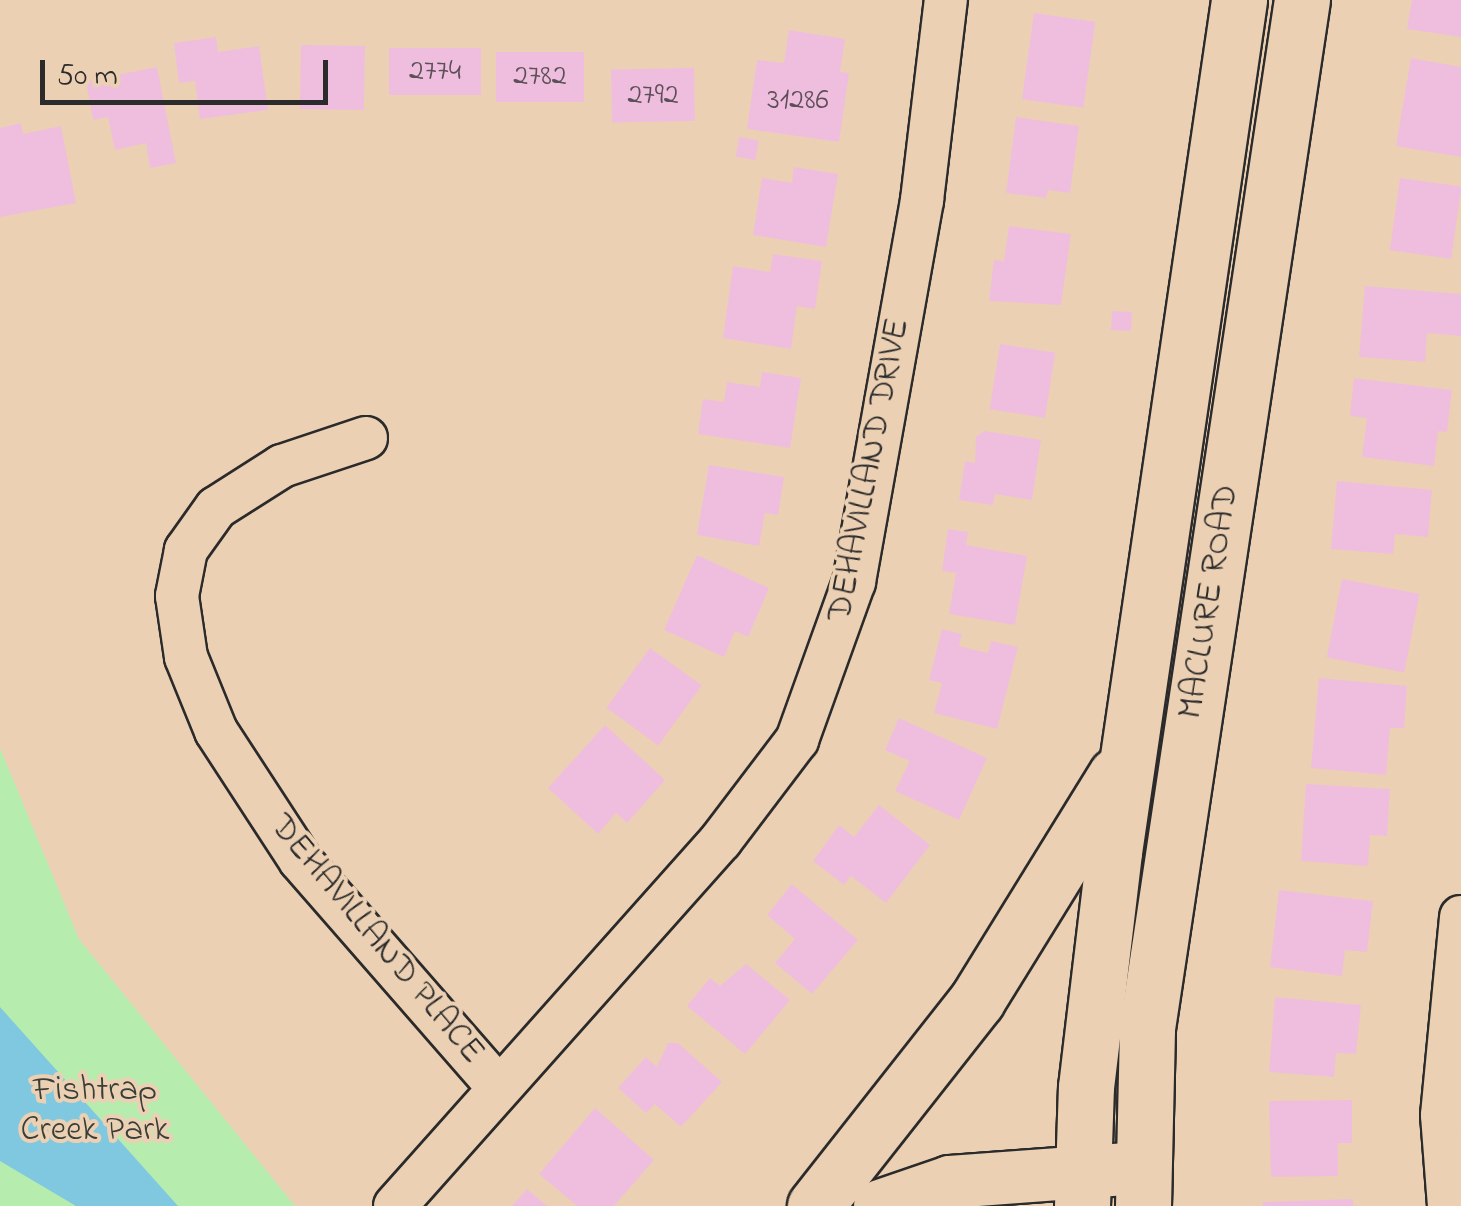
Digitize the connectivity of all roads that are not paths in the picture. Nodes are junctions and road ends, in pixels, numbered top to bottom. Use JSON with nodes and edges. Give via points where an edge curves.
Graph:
{"nodes":[{"id":1,"x":946,"y":0,"type":"edge"},
{"id":2,"x":1239,"y":0,"type":"edge"},
{"id":3,"x":1302,"y":0,"type":"edge"},
{"id":4,"x":366,"y":438,"type":"dead end"},
{"id":5,"x":1130,"y":752,"type":"junction"},
{"id":6,"x":1461,"y":917,"type":"edge"},
{"id":7,"x":497,"y":1086,"type":"junction"},
{"id":8,"x":1142,"y":1187,"type":"edge"},
{"id":9,"x":1080,"y":1190,"type":"edge"},
{"id":10,"x":395,"y":1206,"type":"edge"},
{"id":11,"x":815,"y":1206,"type":"edge"},
{"id":12,"x":880,"y":1206,"type":"edge"},
{"id":13,"x":1449,"y":1206,"type":"edge"}],
"edges":[{"from":1,"to":7,"type":"street","name":"DEHAVILLAND DRIVE","via":[[919,219],[854,582],[829,664],[797,740],[731,828]]},
{"from":2,"to":5,"type":"main road","name":"MACLURE ROAD"},
{"from":3,"to":8,"type":"main road","name":"MACLURE ROAD","via":[[1147,1028]]},
{"from":4,"to":7,"type":"street","name":"DEHAVILLAND PLACE","via":[[282,466],[216,508],[186,550],[177,596],[186,656],[216,730],[300,860]]},
{"from":5,"to":9,"type":"main road","name":"MACLURE ROAD"},
{"from":5,"to":11,"type":"main road","via":[[977,1000]]},
{"from":6,"to":13,"type":"street","via":[[1442,1115]]},
{"from":7,"to":10,"type":"street","name":"DEHAVILLAND DRIVE"},
{"from":8,"to":9,"type":"street"},
{"from":9,"to":12,"type":"street","via":[[950,1182]]}]}
